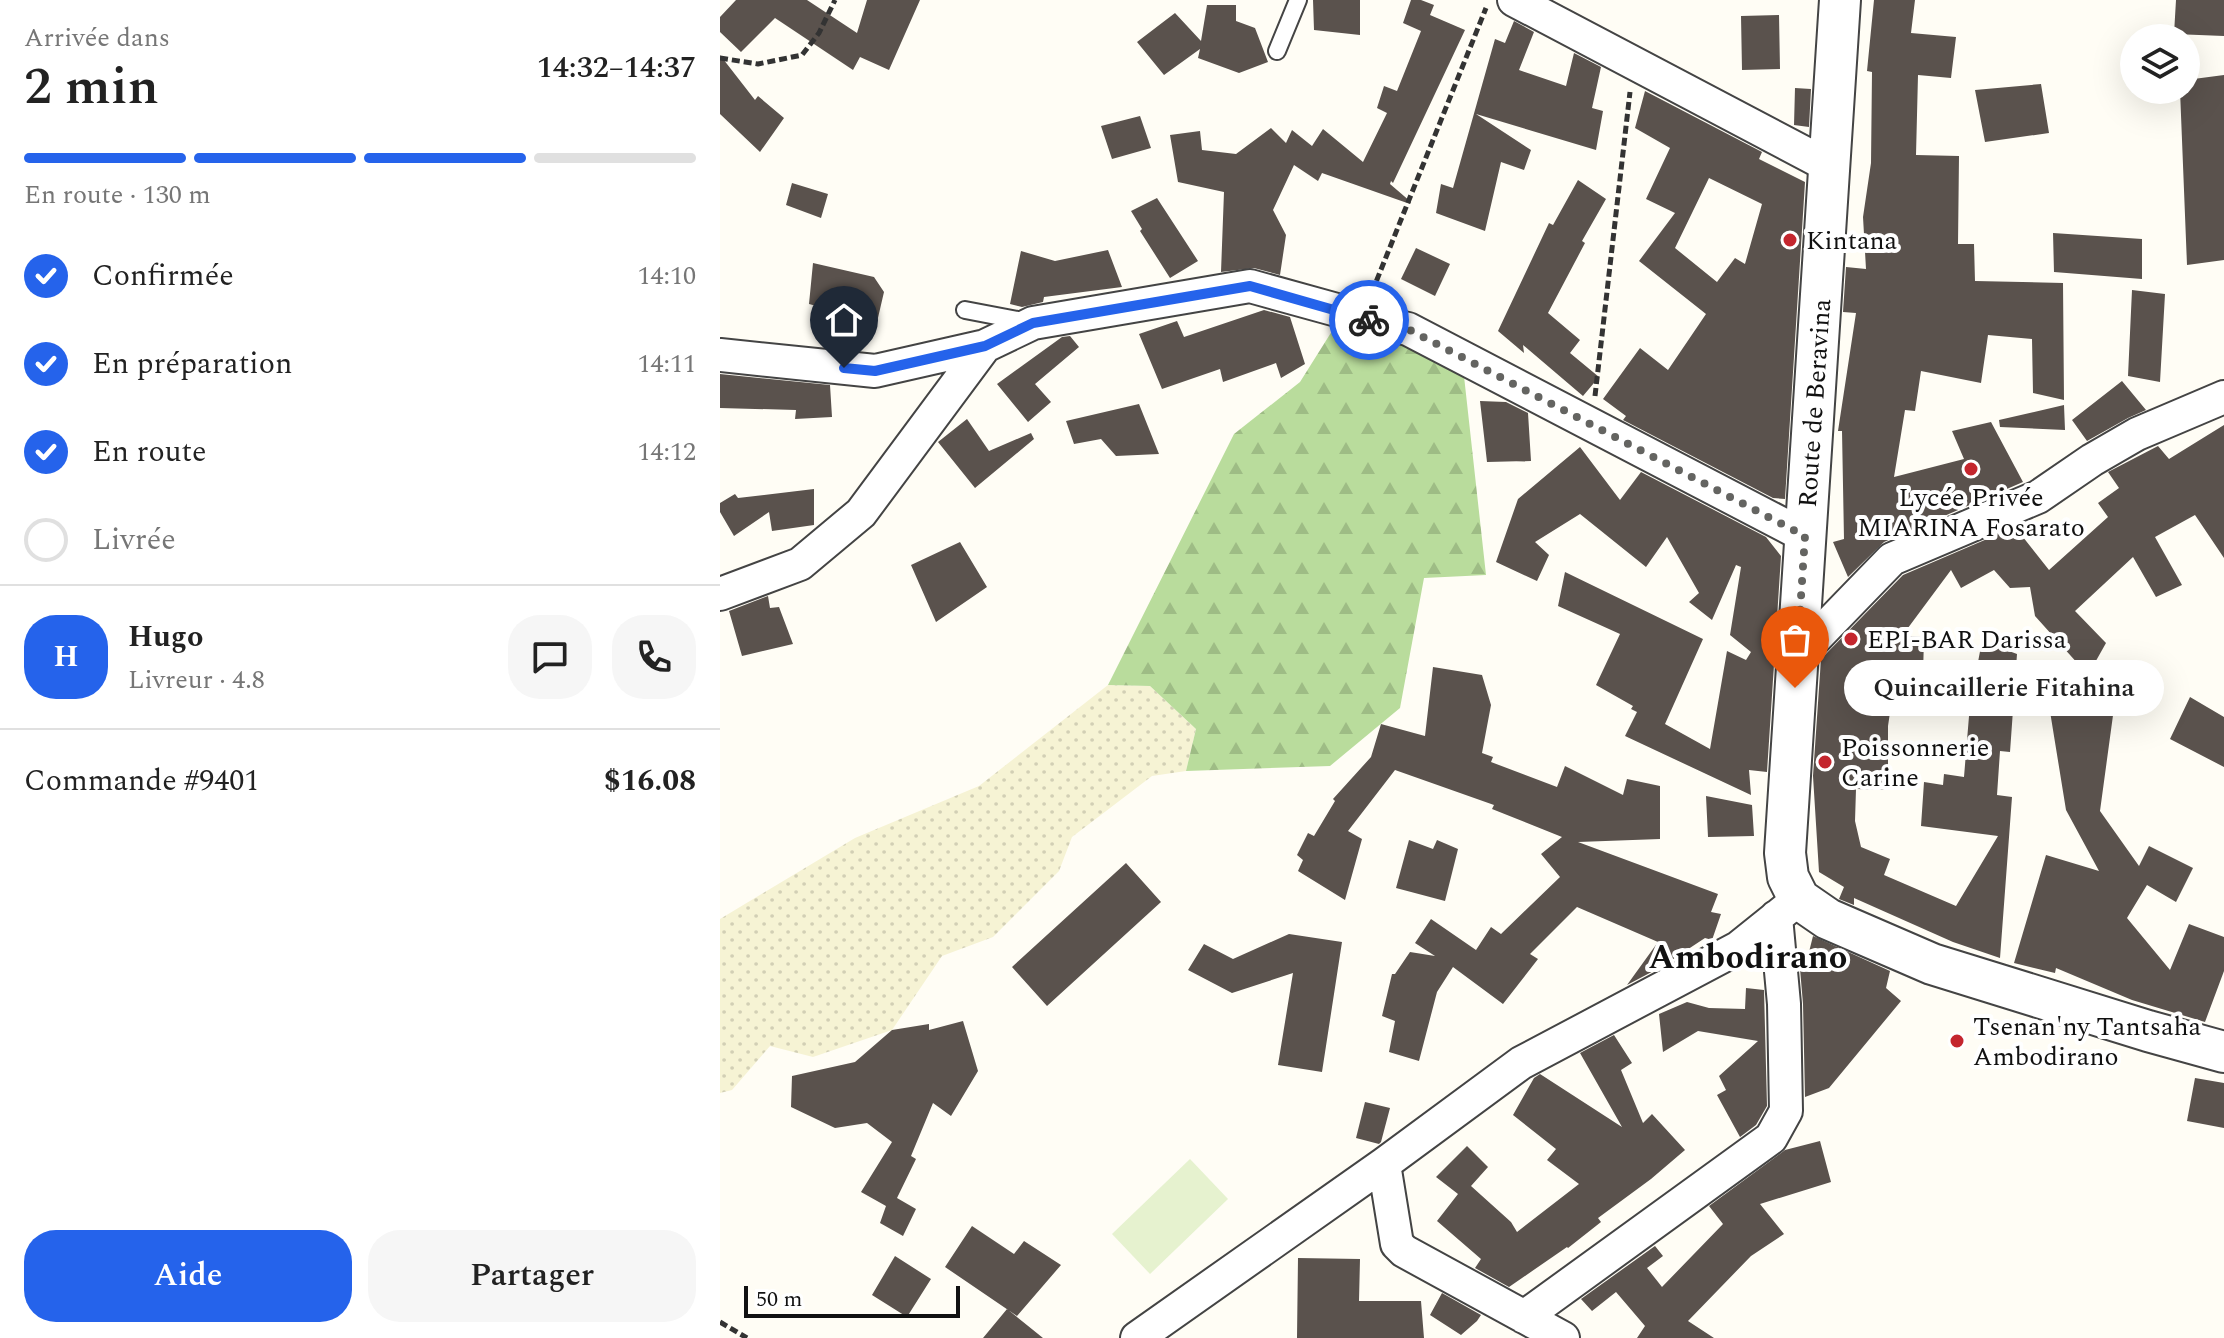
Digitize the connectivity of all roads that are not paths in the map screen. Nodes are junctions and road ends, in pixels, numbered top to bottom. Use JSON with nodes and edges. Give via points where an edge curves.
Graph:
{"nodes":[{"id":1,"x":1298,"y":0,"type":"edge"},
{"id":2,"x":1514,"y":0,"type":"edge"},
{"id":3,"x":1840,"y":0,"type":"edge"},
{"id":4,"x":1277,"y":51,"type":"dead end"},
{"id":5,"x":1829,"y":166,"type":"junction"},
{"id":6,"x":965,"y":310,"type":"dead end"},
{"id":7,"x":1033,"y":323,"type":"junction"},
{"id":8,"x":985,"y":346,"type":"junction"},
{"id":9,"x":720,"y":355,"type":"edge"},
{"id":10,"x":2224,"y":397,"type":"edge"},
{"id":11,"x":1805,"y":536,"type":"junction"},
{"id":12,"x":720,"y":594,"type":"edge"},
{"id":13,"x":1797,"y":657,"type":"junction"},
{"id":14,"x":1787,"y":908,"type":"junction"},
{"id":15,"x":2224,"y":1052,"type":"edge"},
{"id":16,"x":1384,"y":1164,"type":"junction"},
{"id":17,"x":1524,"y":1317,"type":"junction"},
{"id":18,"x":1137,"y":1338,"type":"edge"},
{"id":19,"x":1563,"y":1338,"type":"edge"}],
"edges":[{"from":1,"to":4,"type":"lane"},
{"from":2,"to":5,"type":"street"},
{"from":3,"to":5,"type":"street","name":"Route de Beravina"},
{"from":5,"to":11,"type":"street","name":"Route de Beravina"},
{"from":6,"to":7,"type":"lane"},
{"from":7,"to":8,"type":"street"},
{"from":7,"to":11,"type":"street","via":[[1250,286],[1408,329]]},
{"from":8,"to":9,"type":"street","via":[[875,371]]},
{"from":8,"to":12,"type":"street","via":[[861,513],[800,564]]},
{"from":10,"to":13,"type":"street","via":[[2137,434],[2038,497],[1892,559]]},
{"from":11,"to":13,"type":"street","name":"Route de Beravina"},
{"from":13,"to":14,"type":"street","name":"Route de Beravina","via":[[1785,853]]},
{"from":14,"to":15,"type":"street","via":[[1828,919],[1932,964]]},
{"from":14,"to":16,"type":"street","via":[[1738,948],[1521,1063]]},
{"from":14,"to":17,"type":"street","via":[[1786,1111],[1771,1138]]},
{"from":16,"to":17,"type":"street","via":[[1397,1244]]},
{"from":16,"to":18,"type":"street"},
{"from":17,"to":19,"type":"street"}]}
